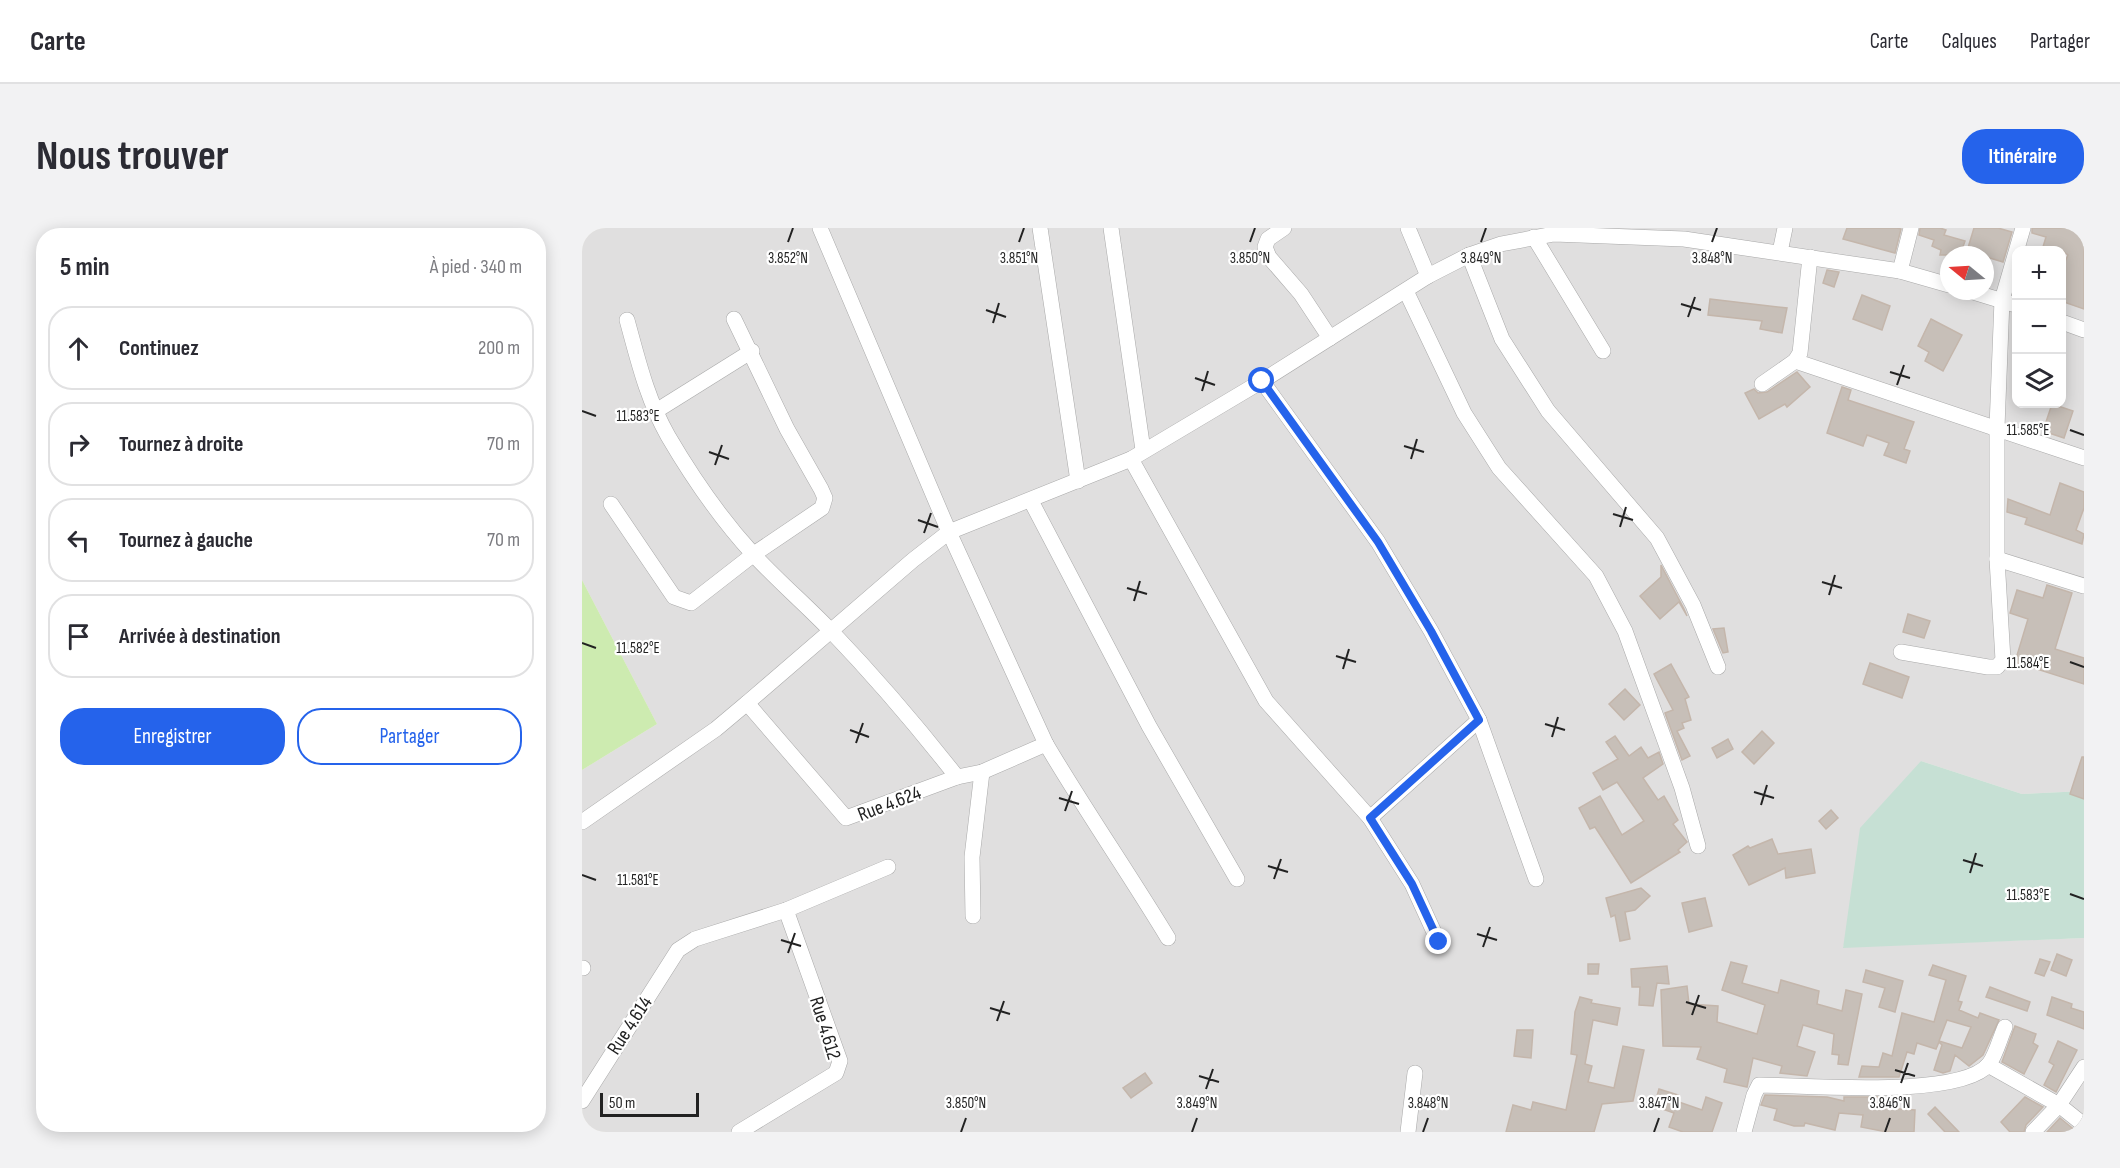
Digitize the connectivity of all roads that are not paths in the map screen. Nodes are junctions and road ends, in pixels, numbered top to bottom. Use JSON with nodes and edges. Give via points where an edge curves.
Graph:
{"nodes":[{"id":1,"x":820,"y":228,"type":"edge"},
{"id":2,"x":1040,"y":228,"type":"edge"},
{"id":3,"x":1111,"y":228,"type":"edge"},
{"id":4,"x":1284,"y":228,"type":"edge"},
{"id":5,"x":1408,"y":228,"type":"edge"},
{"id":6,"x":1785,"y":228,"type":"edge"},
{"id":7,"x":1911,"y":228,"type":"edge"},
{"id":8,"x":2023,"y":228,"type":"edge"},
{"id":9,"x":1554,"y":231,"type":"edge"},
{"id":10,"x":1684,"y":233,"type":"edge"},
{"id":11,"x":1534,"y":237,"type":"junction"},
{"id":12,"x":1780,"y":252,"type":"junction"},
{"id":13,"x":1469,"y":255,"type":"junction"},
{"id":14,"x":1810,"y":257,"type":"junction"},
{"id":15,"x":1900,"y":271,"type":"junction"},
{"id":16,"x":1428,"y":276,"type":"junction"},
{"id":17,"x":1940,"y":282,"type":"edge"},
{"id":18,"x":1406,"y":291,"type":"junction"},
{"id":19,"x":1994,"y":298,"type":"edge"},
{"id":20,"x":2009,"y":303,"type":"edge"},
{"id":21,"x":734,"y":319,"type":"dead end"},
{"id":22,"x":627,"y":320,"type":"dead end"},
{"id":23,"x":2066,"y":324,"type":"edge"},
{"id":24,"x":2084,"y":330,"type":"edge"},
{"id":25,"x":1330,"y":338,"type":"junction"},
{"id":26,"x":752,"y":351,"type":"junction"},
{"id":27,"x":1603,"y":351,"type":"dead end"},
{"id":28,"x":1794,"y":361,"type":"junction"},
{"id":29,"x":1262,"y":381,"type":"junction"},
{"id":30,"x":1762,"y":384,"type":"dead end"},
{"id":31,"x":656,"y":411,"type":"junction"},
{"id":32,"x":1997,"y":427,"type":"junction"},
{"id":33,"x":1137,"y":455,"type":"junction"},
{"id":34,"x":2084,"y":458,"type":"edge"},
{"id":35,"x":1078,"y":481,"type":"junction"},
{"id":36,"x":1031,"y":501,"type":"junction"},
{"id":37,"x":611,"y":504,"type":"dead end"},
{"id":38,"x":950,"y":532,"type":"junction"},
{"id":39,"x":754,"y":554,"type":"junction"},
{"id":40,"x":1997,"y":560,"type":"junction"},
{"id":41,"x":2084,"y":586,"type":"edge"},
{"id":42,"x":830,"y":630,"type":"junction"},
{"id":43,"x":1901,"y":652,"type":"dead end"},
{"id":44,"x":1719,"y":667,"type":"dead end"},
{"id":45,"x":747,"y":703,"type":"junction"},
{"id":46,"x":1479,"y":720,"type":"junction"},
{"id":47,"x":1046,"y":744,"type":"junction"},
{"id":48,"x":982,"y":772,"type":"junction"},
{"id":49,"x":957,"y":777,"type":"junction"},
{"id":50,"x":1370,"y":818,"type":"junction"},
{"id":51,"x":582,"y":822,"type":"edge"},
{"id":52,"x":1698,"y":846,"type":"dead end"},
{"id":53,"x":888,"y":867,"type":"dead end"},
{"id":54,"x":1237,"y":879,"type":"dead end"},
{"id":55,"x":1536,"y":879,"type":"dead end"},
{"id":56,"x":786,"y":910,"type":"junction"},
{"id":57,"x":973,"y":916,"type":"dead end"},
{"id":58,"x":1168,"y":938,"type":"dead end"},
{"id":59,"x":1439,"y":942,"type":"dead end"},
{"id":60,"x":2005,"y":1027,"type":"dead end"},
{"id":61,"x":1989,"y":1065,"type":"junction"},
{"id":62,"x":2084,"y":1067,"type":"edge"},
{"id":63,"x":1415,"y":1073,"type":"dead end"},
{"id":64,"x":582,"y":1101,"type":"edge"},
{"id":65,"x":2060,"y":1105,"type":"junction"},
{"id":66,"x":2084,"y":1125,"type":"edge"},
{"id":67,"x":739,"y":1132,"type":"edge"},
{"id":68,"x":1408,"y":1132,"type":"edge"},
{"id":69,"x":1744,"y":1132,"type":"edge"},
{"id":70,"x":2033,"y":1132,"type":"edge"}],
"edges":[{"from":1,"to":38,"type":"street"},
{"from":2,"to":35,"type":"street"},
{"from":3,"to":33,"type":"street"},
{"from":4,"to":25,"type":"street","via":[[1268,239],[1264,247]]},
{"from":5,"to":16,"type":"street"},
{"from":6,"to":12,"type":"street"},
{"from":7,"to":15,"type":"street"},
{"from":8,"to":20,"type":"street"},
{"from":9,"to":10,"type":"street"},
{"from":9,"to":11,"type":"street"},
{"from":10,"to":12,"type":"street"},
{"from":11,"to":13,"type":"street"},
{"from":11,"to":27,"type":"street"},
{"from":12,"to":14,"type":"street"},
{"from":13,"to":16,"type":"street"},
{"from":13,"to":44,"type":"street","via":[[1502,339],[1548,411],[1657,538],[1693,605]]},
{"from":14,"to":15,"type":"street"},
{"from":14,"to":28,"type":"street","via":[[1803,343]]},
{"from":15,"to":17,"type":"street"},
{"from":16,"to":18,"type":"street"},
{"from":18,"to":25,"type":"street"},
{"from":18,"to":52,"type":"street","via":[[1464,413],[1499,468],[1596,576],[1625,631],[1682,788]]},
{"from":19,"to":20,"type":"street"},
{"from":20,"to":32,"type":"street"},
{"from":21,"to":26,"type":"street"},
{"from":22,"to":31,"type":"street","via":[[643,381]]},
{"from":23,"to":24,"type":"street"},
{"from":25,"to":29,"type":"street"},
{"from":26,"to":31,"type":"street"},
{"from":26,"to":39,"type":"street","via":[[787,429],[825,498],[816,514]]},
{"from":28,"to":30,"type":"street"},
{"from":28,"to":32,"type":"street"},
{"from":29,"to":33,"type":"street"},
{"from":29,"to":46,"type":"street","via":[[1378,542]]},
{"from":31,"to":39,"type":"street","via":[[716,508]]},
{"from":32,"to":34,"type":"street"},
{"from":32,"to":40,"type":"street"},
{"from":33,"to":35,"type":"street"},
{"from":33,"to":50,"type":"street","via":[[1266,701]]},
{"from":35,"to":36,"type":"street"},
{"from":36,"to":38,"type":"street"},
{"from":36,"to":54,"type":"street","via":[[1149,726]]},
{"from":37,"to":39,"type":"street","via":[[674,597],[682,602],[692,603]]},
{"from":38,"to":42,"type":"street"},
{"from":38,"to":47,"type":"street"},
{"from":39,"to":42,"type":"street"},
{"from":40,"to":41,"type":"street"},
{"from":40,"to":43,"type":"street","via":[[2003,660],[1997,667]]},
{"from":42,"to":45,"type":"street"},
{"from":42,"to":49,"type":"street","via":[[907,714]]},
{"from":45,"to":49,"type":"street","name":"Rue 4.624","via":[[846,818]]},
{"from":45,"to":51,"type":"street"},
{"from":46,"to":50,"type":"street"},
{"from":46,"to":55,"type":"street"},
{"from":47,"to":48,"type":"street","name":"Rue 4.624"},
{"from":47,"to":58,"type":"street"},
{"from":48,"to":49,"type":"street","name":"Rue 4.624"},
{"from":48,"to":57,"type":"street","via":[[972,857]]},
{"from":50,"to":59,"type":"street","via":[[1412,884]]},
{"from":53,"to":56,"type":"street"},
{"from":56,"to":64,"type":"street","name":"Rue 4.614","via":[[695,939],[678,951]]},
{"from":56,"to":67,"type":"street","name":"Rue 4.612","via":[[839,1067],[836,1073]]},
{"from":60,"to":61,"type":"street"},
{"from":61,"to":65,"type":"street"},
{"from":61,"to":69,"type":"street","via":[[1950,1083],[1921,1087],[1760,1085]]},
{"from":62,"to":65,"type":"street"},
{"from":63,"to":68,"type":"street"},
{"from":65,"to":66,"type":"street"},
{"from":65,"to":70,"type":"street"}]}
